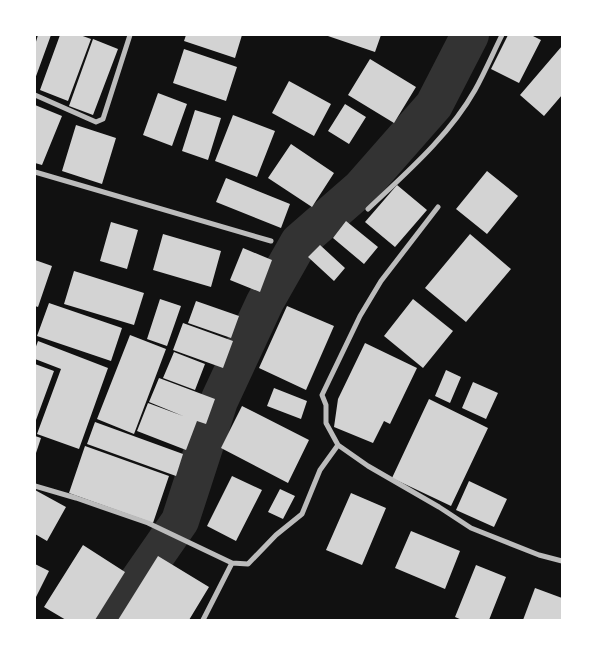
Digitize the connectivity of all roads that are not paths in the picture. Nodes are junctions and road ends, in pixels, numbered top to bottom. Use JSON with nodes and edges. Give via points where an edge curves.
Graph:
{"nodes":[{"id":1,"x":130,"y":35,"type":"edge"},
{"id":2,"x":502,"y":35,"type":"edge"},
{"id":3,"x":35,"y":95,"type":"edge"},
{"id":4,"x":35,"y":172,"type":"edge"},
{"id":5,"x":438,"y":207,"type":"dead end"},
{"id":6,"x":368,"y":209,"type":"dead end"},
{"id":7,"x":272,"y":241,"type":"dead end"},
{"id":8,"x":338,"y":445,"type":"junction"},
{"id":9,"x":35,"y":486,"type":"edge"},
{"id":10,"x":562,"y":561,"type":"edge"},
{"id":11,"x":232,"y":563,"type":"junction"},
{"id":12,"x":203,"y":620,"type":"edge"}],
"edges":[{"from":1,"to":3,"type":"street","via":[[103,119],[96,122]]},
{"from":2,"to":6,"type":"street","via":[[475,91],[455,119],[435,144]]},
{"from":4,"to":7,"type":"street"},
{"from":5,"to":8,"type":"street","via":[[381,281],[360,316],[322,395],[326,405],[326,423]]},
{"from":8,"to":10,"type":"street","via":[[471,528]]},
{"from":8,"to":11,"type":"street","via":[[320,470],[302,514],[248,564]]},
{"from":9,"to":11,"type":"street","via":[[148,523]]},
{"from":11,"to":12,"type":"street"}]}
